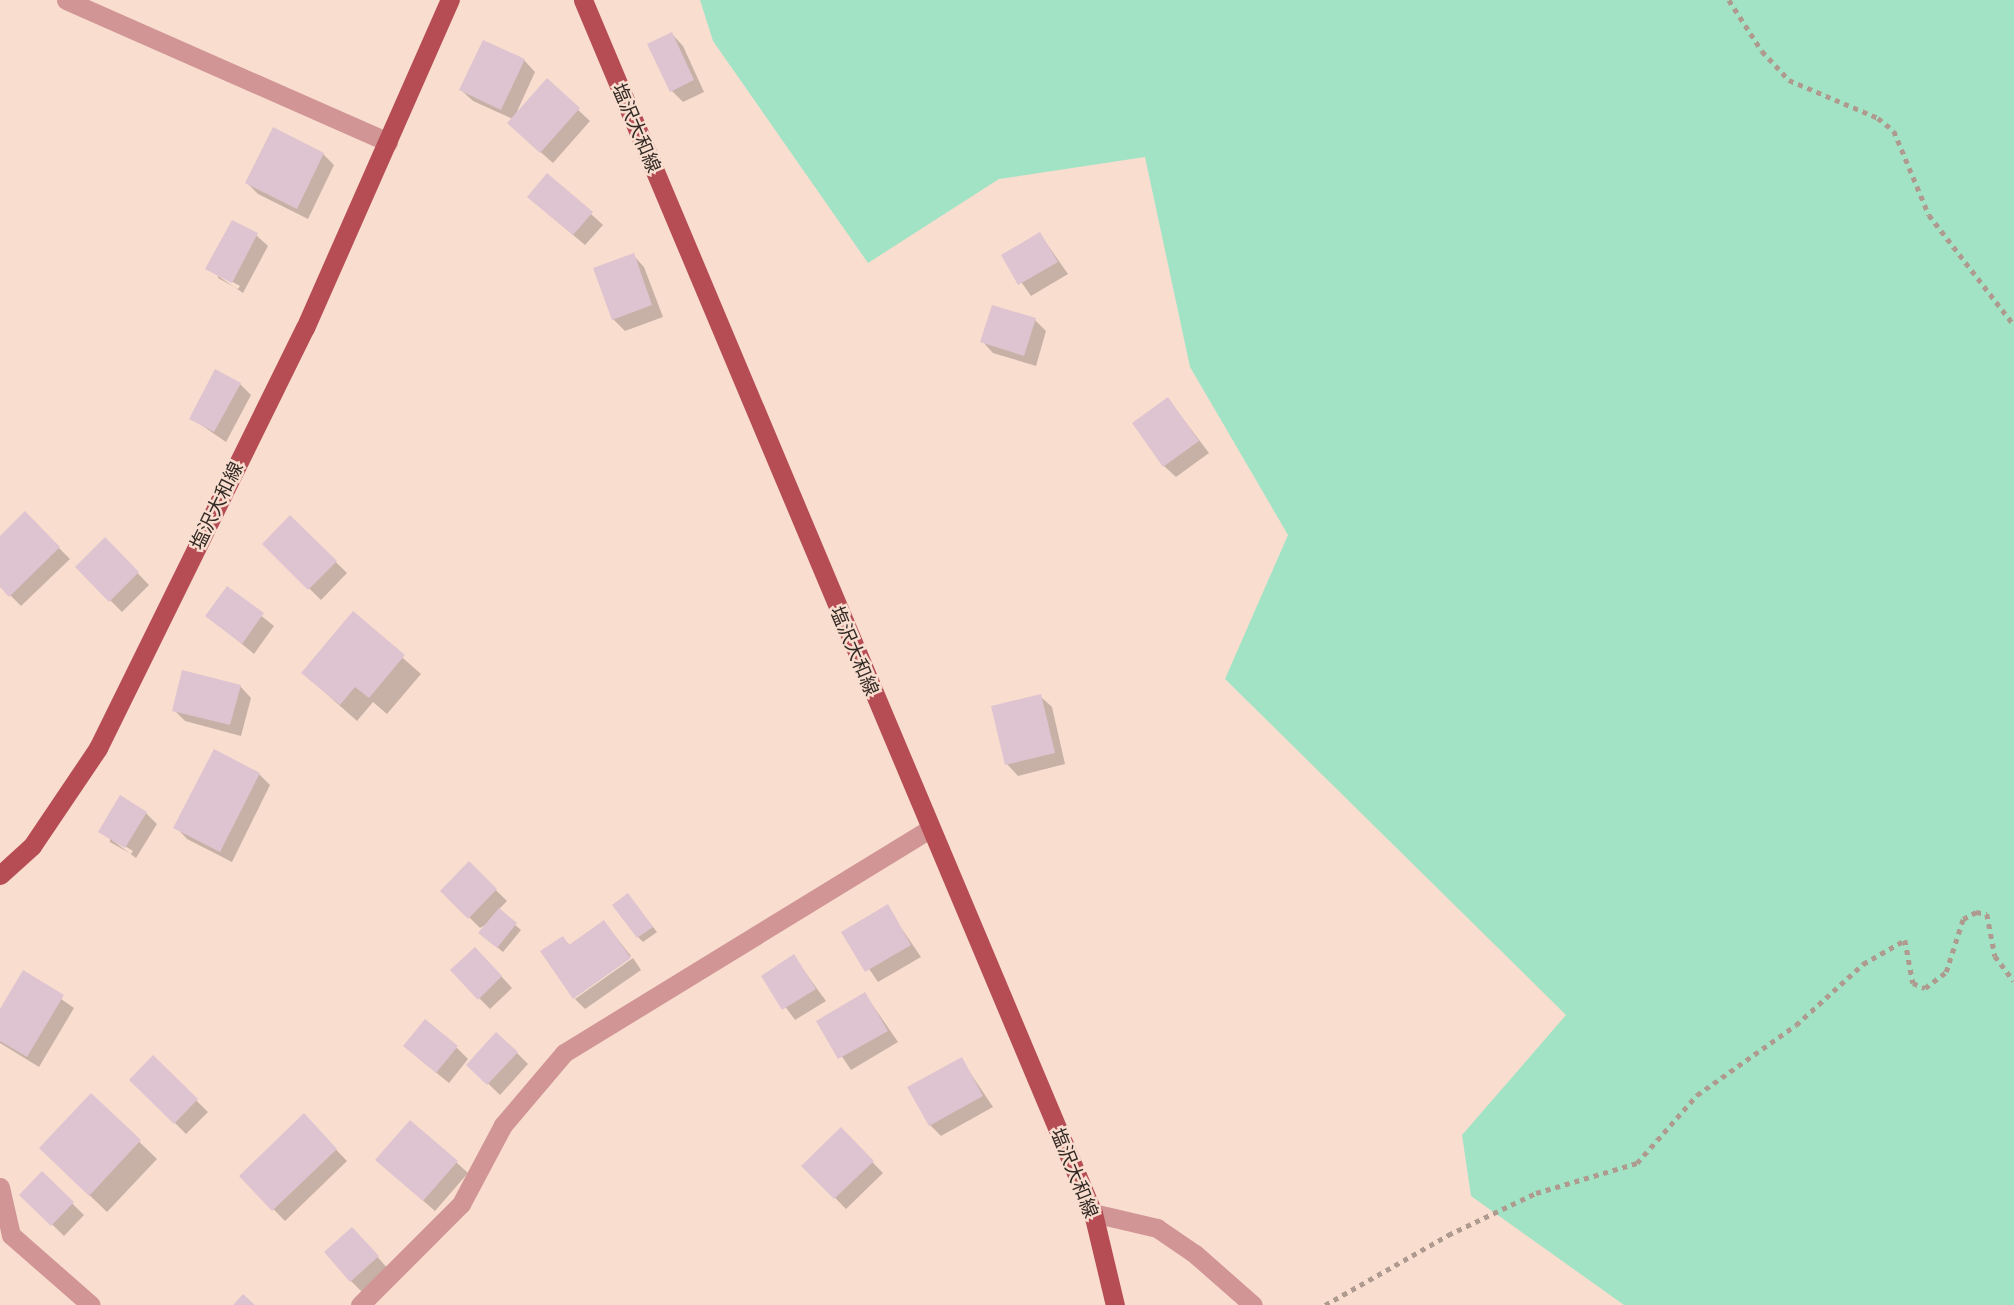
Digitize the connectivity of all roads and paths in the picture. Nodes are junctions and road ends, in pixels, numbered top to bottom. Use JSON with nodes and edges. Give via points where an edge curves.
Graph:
{"nodes":[{"id":1,"x":66,"y":0,"type":"edge"},
{"id":2,"x":450,"y":0,"type":"edge"},
{"id":3,"x":583,"y":0,"type":"edge"},
{"id":4,"x":1729,"y":0,"type":"edge"},
{"id":5,"x":388,"y":142,"type":"junction"},
{"id":6,"x":2014,"y":325,"type":"edge"},
{"id":7,"x":928,"y":830,"type":"junction"},
{"id":8,"x":0,"y":875,"type":"edge"},
{"id":9,"x":2014,"y":981,"type":"edge"},
{"id":10,"x":0,"y":1187,"type":"edge"},
{"id":11,"x":1093,"y":1213,"type":"junction"},
{"id":12,"x":6,"y":1239,"type":"edge"},
{"id":13,"x":91,"y":1305,"type":"edge"},
{"id":14,"x":360,"y":1305,"type":"edge"},
{"id":15,"x":1115,"y":1305,"type":"edge"},
{"id":16,"x":1253,"y":1305,"type":"edge"},
{"id":17,"x":1325,"y":1305,"type":"edge"}],
"edges":[{"from":1,"to":5,"type":"street"},
{"from":2,"to":5,"type":"main road","name":"塩沢大和線"},
{"from":3,"to":7,"type":"main road","name":"塩沢大和線"},
{"from":4,"to":6,"type":"path","via":[[1762,51],[1789,80],[1878,118],[1894,131],[1929,215]]},
{"from":5,"to":8,"type":"main road","name":"塩沢大和線","via":[[305,328],[99,748],[32,846]]},
{"from":7,"to":11,"type":"main road","name":"塩沢大和線"},
{"from":7,"to":14,"type":"street","via":[[564,1052],[503,1125],[461,1204]]},
{"from":9,"to":17,"type":"path","via":[[1996,956],[1987,914],[1976,912],[1963,919],[1946,972],[1925,988],[1913,983],[1905,940],[1863,964],[1796,1025],[1697,1094],[1637,1163],[1535,1192]]},
{"from":10,"to":12,"type":"street"},
{"from":11,"to":15,"type":"main road","name":"塩沢大和線"},
{"from":11,"to":16,"type":"street","via":[[1157,1228],[1204,1261]]},
{"from":12,"to":13,"type":"street"}]}
